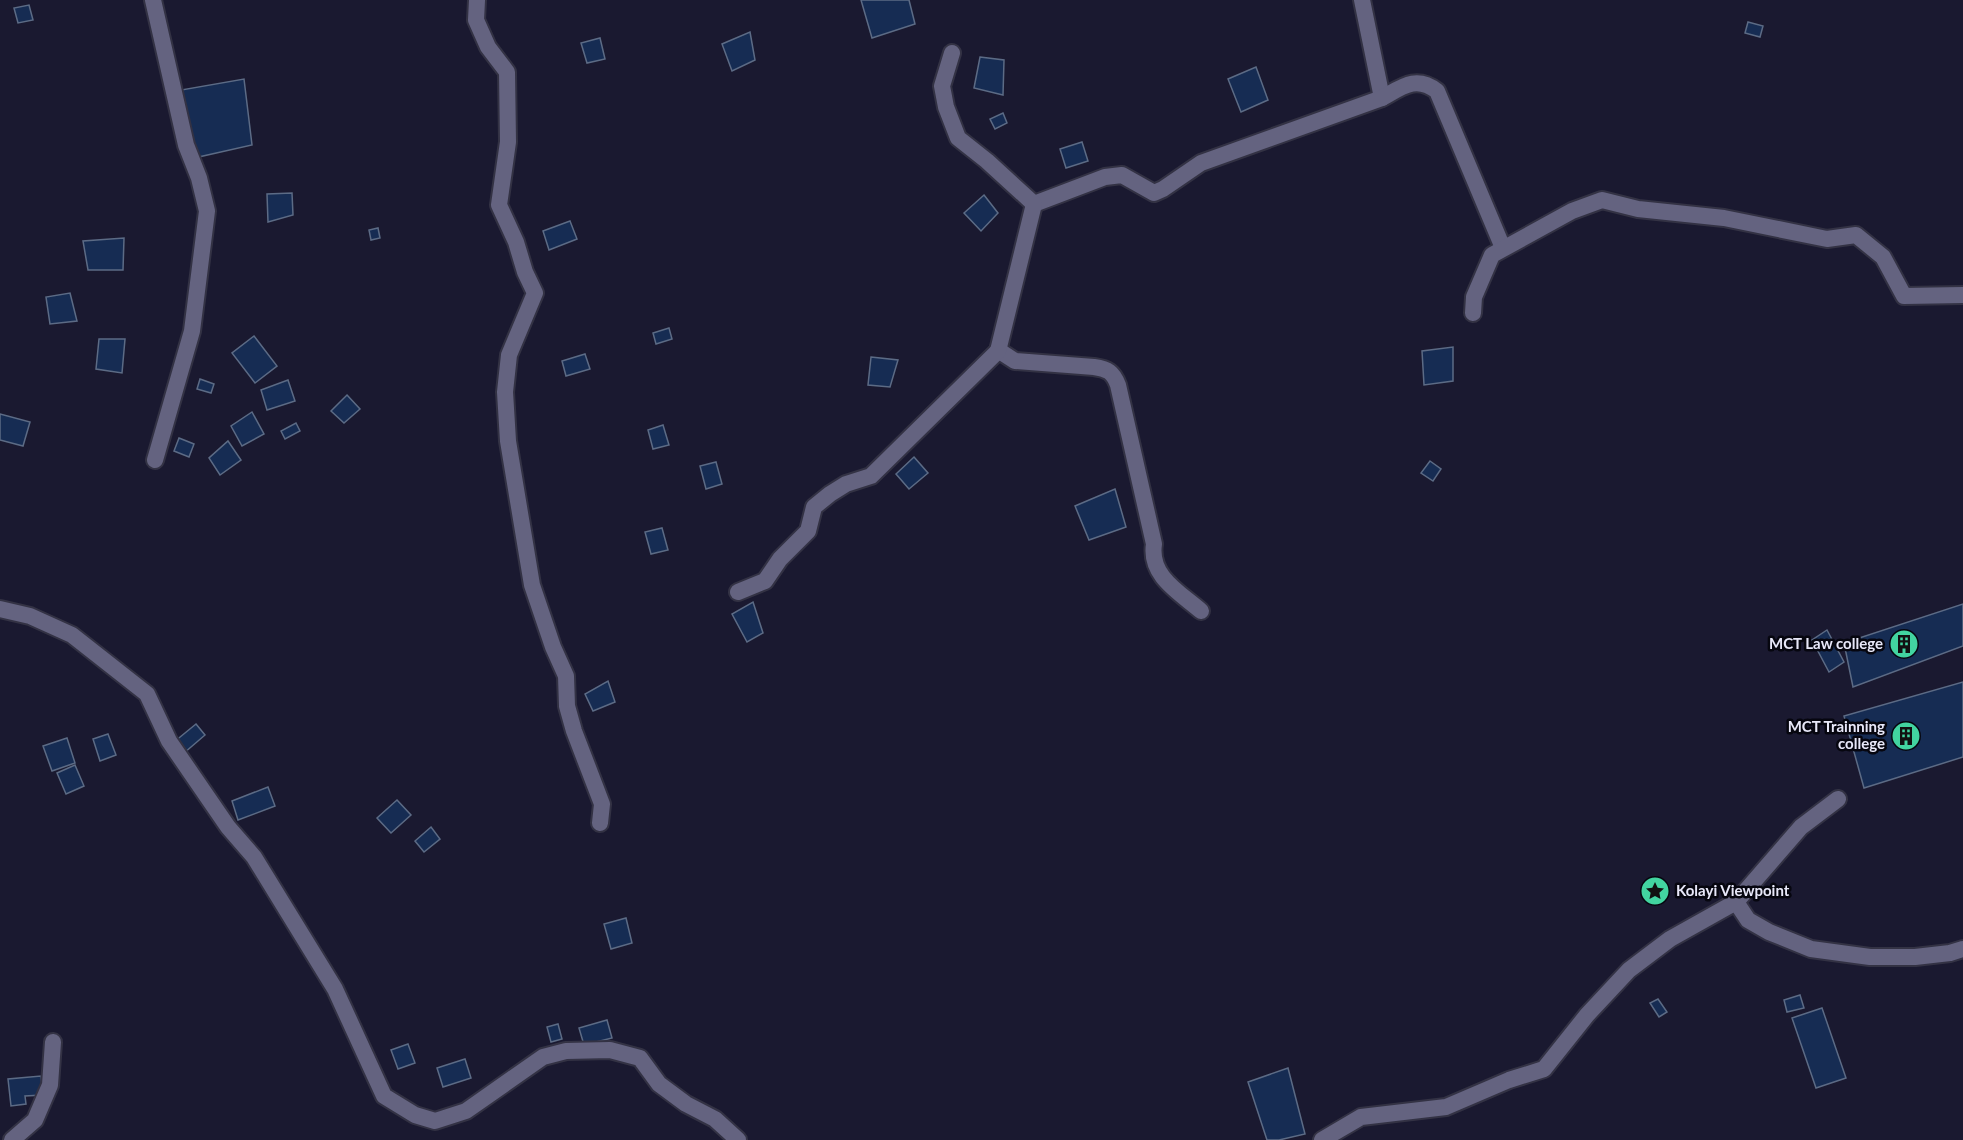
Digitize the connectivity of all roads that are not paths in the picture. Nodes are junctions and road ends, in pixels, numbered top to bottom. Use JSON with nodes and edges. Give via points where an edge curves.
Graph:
{"nodes":[{"id":1,"x":153,"y":0,"type":"edge"},
{"id":2,"x":477,"y":0,"type":"edge"},
{"id":3,"x":1362,"y":0,"type":"edge"},
{"id":4,"x":952,"y":53,"type":"dead end"},
{"id":5,"x":1382,"y":98,"type":"junction"},
{"id":6,"x":1034,"y":204,"type":"junction"},
{"id":7,"x":1503,"y":248,"type":"junction"},
{"id":8,"x":1963,"y":295,"type":"edge"},
{"id":9,"x":1473,"y":313,"type":"dead end"},
{"id":10,"x":998,"y":350,"type":"junction"},
{"id":11,"x":155,"y":460,"type":"dead end"},
{"id":12,"x":738,"y":592,"type":"dead end"},
{"id":13,"x":0,"y":609,"type":"edge"},
{"id":14,"x":1201,"y":611,"type":"dead end"},
{"id":15,"x":1838,"y":799,"type":"dead end"},
{"id":16,"x":600,"y":823,"type":"dead end"},
{"id":17,"x":1736,"y":902,"type":"junction"},
{"id":18,"x":1963,"y":949,"type":"edge"},
{"id":19,"x":53,"y":1042,"type":"dead end"},
{"id":20,"x":12,"y":1140,"type":"edge"},
{"id":21,"x":738,"y":1140,"type":"edge"},
{"id":22,"x":1322,"y":1140,"type":"edge"}],
"edges":[{"from":1,"to":11,"type":"street","via":[[186,146],[207,211],[192,331]]},
{"from":2,"to":16,"type":"street","via":[[477,21],[488,47],[507,72],[508,142],[499,205],[535,293],[509,354],[505,392],[512,470],[532,585],[566,676],[571,723],[602,804]]},
{"from":3,"to":5,"type":"street"},
{"from":4,"to":6,"type":"street","via":[[942,86],[958,138]]},
{"from":5,"to":6,"type":"street","via":[[1201,163],[1154,193],[1122,175],[1105,177]]},
{"from":5,"to":7,"type":"street","via":[[1418,82],[1437,91]]},
{"from":6,"to":10,"type":"street"},
{"from":7,"to":8,"type":"street","via":[[1572,211],[1602,200],[1638,209],[1724,218],[1827,239],[1856,235],[1883,257],[1904,296]]},
{"from":7,"to":9,"type":"street","via":[[1492,255],[1474,297]]},
{"from":10,"to":12,"type":"street","via":[[871,476],[846,484],[814,507],[808,531],[765,581]]},
{"from":10,"to":14,"type":"street","via":[[1015,361],[1094,367],[1113,373],[1154,544],[1155,567],[1161,577]]},
{"from":13,"to":21,"type":"street","via":[[30,616],[72,635],[147,694],[169,741],[228,827],[254,857],[335,989],[384,1096],[435,1121],[466,1111],[543,1057],[566,1051],[610,1050],[640,1058],[659,1084],[715,1119]]},
{"from":15,"to":17,"type":"street","via":[[1801,827]]},
{"from":17,"to":18,"type":"street","via":[[1748,920],[1811,949],[1870,957],[1915,957]]},
{"from":17,"to":22,"type":"street","via":[[1670,939],[1629,970],[1544,1069],[1446,1107],[1361,1117]]},
{"from":19,"to":20,"type":"street","via":[[50,1085],[35,1120]]}]}
